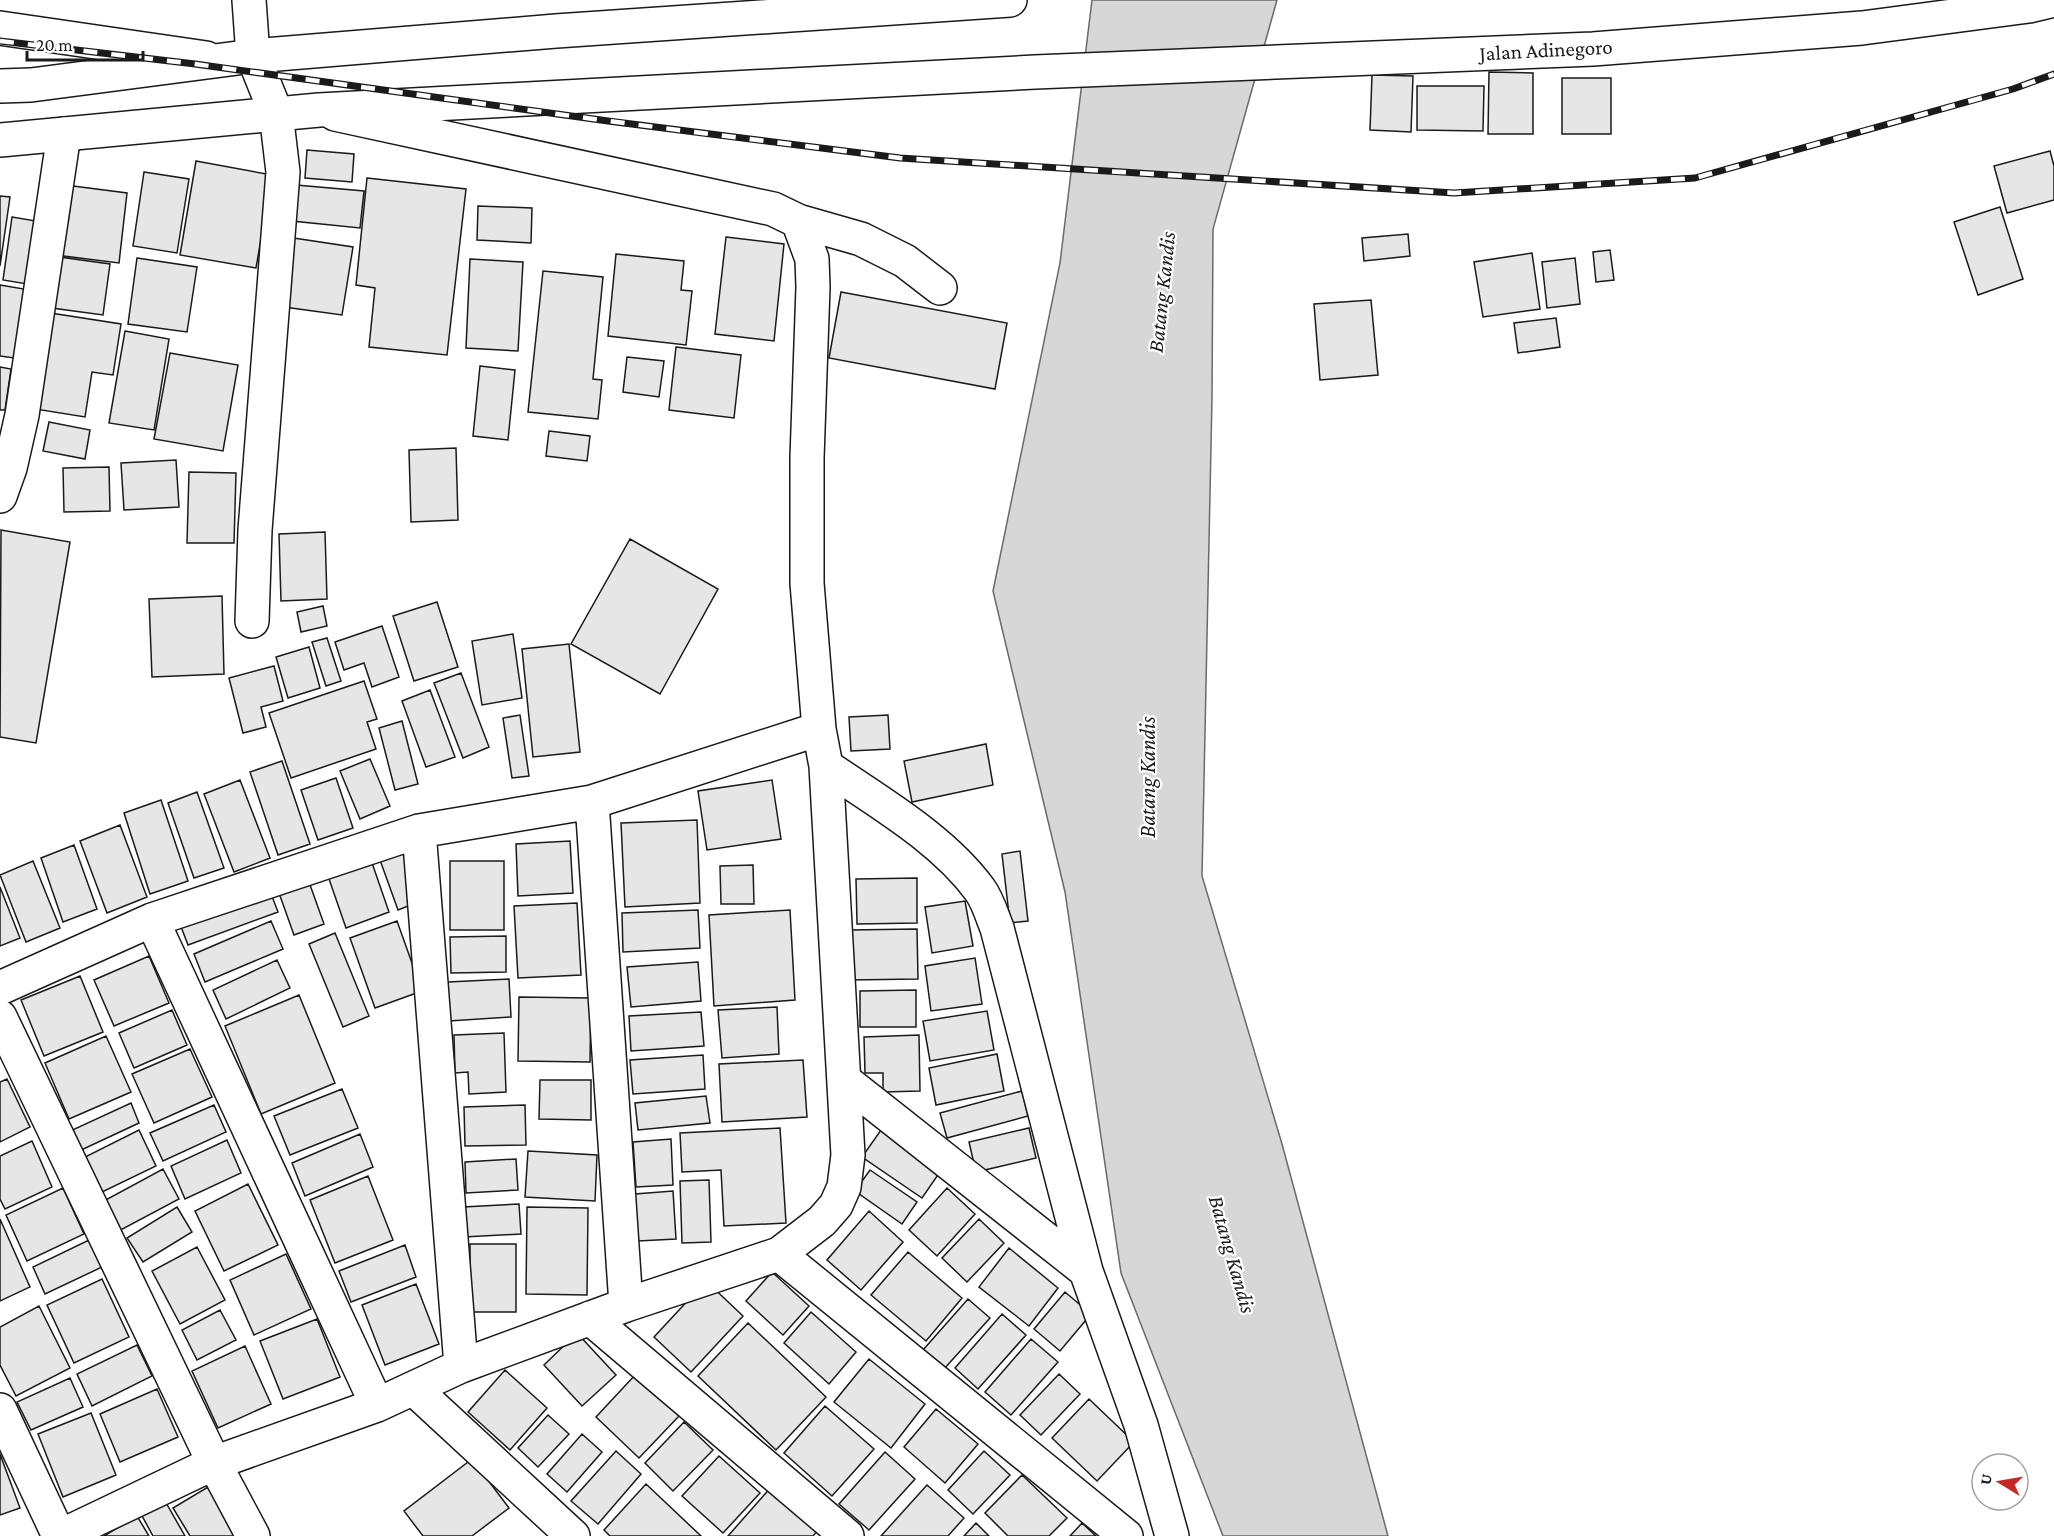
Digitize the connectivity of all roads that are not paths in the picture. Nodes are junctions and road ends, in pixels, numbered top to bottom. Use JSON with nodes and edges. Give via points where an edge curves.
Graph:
{"nodes":[{"id":1,"x":249,"y":0,"type":"edge"},
{"id":2,"x":1010,"y":0,"type":"edge"},
{"id":3,"x":2054,"y":0,"type":"edge"},
{"id":4,"x":0,"y":28,"type":"edge"},
{"id":5,"x":238,"y":58,"type":"junction"},
{"id":6,"x":0,"y":86,"type":"edge"},
{"id":7,"x":318,"y":110,"type":"junction"},
{"id":8,"x":276,"y":113,"type":"junction"},
{"id":9,"x":64,"y":134,"type":"junction"},
{"id":10,"x":0,"y":140,"type":"edge"},
{"id":11,"x":798,"y":221,"type":"junction"},
{"id":12,"x":940,"y":288,"type":"dead end"},
{"id":13,"x":0,"y":495,"type":"edge"},
{"id":14,"x":252,"y":621,"type":"dead end"},
{"id":15,"x":819,"y":729,"type":"junction"},
{"id":16,"x":826,"y":766,"type":"junction"},
{"id":17,"x":592,"y":802,"type":"junction"},
{"id":18,"x":419,"y":831,"type":"junction"},
{"id":19,"x":152,"y":920,"type":"junction"},
{"id":20,"x":0,"y":988,"type":"edge"},
{"id":21,"x":0,"y":1017,"type":"edge"},
{"id":22,"x":844,"y":1080,"type":"junction"},
{"id":23,"x":779,"y":1254,"type":"junction"},
{"id":24,"x":1086,"y":1271,"type":"junction"},
{"id":25,"x":626,"y":1305,"type":"junction"},
{"id":26,"x":590,"y":1318,"type":"junction"},
{"id":27,"x":461,"y":1366,"type":"junction"},
{"id":28,"x":414,"y":1389,"type":"junction"},
{"id":29,"x":377,"y":1405,"type":"junction"},
{"id":30,"x":0,"y":1410,"type":"edge"},
{"id":31,"x":214,"y":1463,"type":"junction"},
{"id":32,"x":60,"y":1536,"type":"edge"},
{"id":33,"x":253,"y":1536,"type":"edge"},
{"id":34,"x":573,"y":1536,"type":"edge"},
{"id":35,"x":847,"y":1536,"type":"edge"},
{"id":36,"x":1126,"y":1536,"type":"edge"},
{"id":37,"x":1173,"y":1536,"type":"edge"}],
"edges":[{"from":1,"to":5,"type":"main road"},
{"from":2,"to":5,"type":"main road","via":[[556,31]]},
{"from":3,"to":7,"type":"main road","name":"Jalan Adinegoro","via":[[1862,28],[1593,49],[1035,72]]},
{"from":4,"to":5,"type":"main road"},
{"from":5,"to":6,"type":"main road"},
{"from":5,"to":8,"type":"main road"},
{"from":7,"to":8,"type":"main road","name":"Jalan Adinegoro"},
{"from":7,"to":11,"type":"main road","via":[[773,209]]},
{"from":8,"to":9,"type":"main road","name":"Jalan Adinegoro"},
{"from":8,"to":14,"type":"main road","via":[[283,172],[255,530]]},
{"from":9,"to":10,"type":"main road","name":"Jalan Adinegoro"},
{"from":9,"to":13,"type":"main road","via":[[21,415]]},
{"from":11,"to":12,"type":"main road","via":[[861,239],[905,261]]},
{"from":11,"to":15,"type":"main road","via":[[812,259],[807,571]]},
{"from":15,"to":16,"type":"main road"},
{"from":15,"to":17,"type":"main road"},
{"from":16,"to":22,"type":"main road"},
{"from":16,"to":24,"type":"main road","via":[[935,842],[982,892],[997,928]]},
{"from":17,"to":18,"type":"main road"},
{"from":17,"to":25,"type":"main road"},
{"from":18,"to":19,"type":"main road"},
{"from":18,"to":27,"type":"main road"},
{"from":19,"to":20,"type":"main road"},
{"from":19,"to":29,"type":"main road"},
{"from":21,"to":31,"type":"main road"},
{"from":22,"to":23,"type":"main road","via":[[848,1155],[843,1187],[836,1205],[822,1221]]},
{"from":22,"to":24,"type":"main road"},
{"from":23,"to":25,"type":"main road"},
{"from":23,"to":36,"type":"main road"},
{"from":24,"to":37,"type":"main road","via":[[1141,1425]]},
{"from":25,"to":26,"type":"main road"},
{"from":26,"to":27,"type":"main road"},
{"from":26,"to":35,"type":"main road"},
{"from":27,"to":28,"type":"main road"},
{"from":28,"to":29,"type":"main road"},
{"from":28,"to":34,"type":"main road"},
{"from":29,"to":31,"type":"main road"},
{"from":30,"to":32,"type":"main road"},
{"from":31,"to":32,"type":"main road"},
{"from":31,"to":33,"type":"main road"}]}
